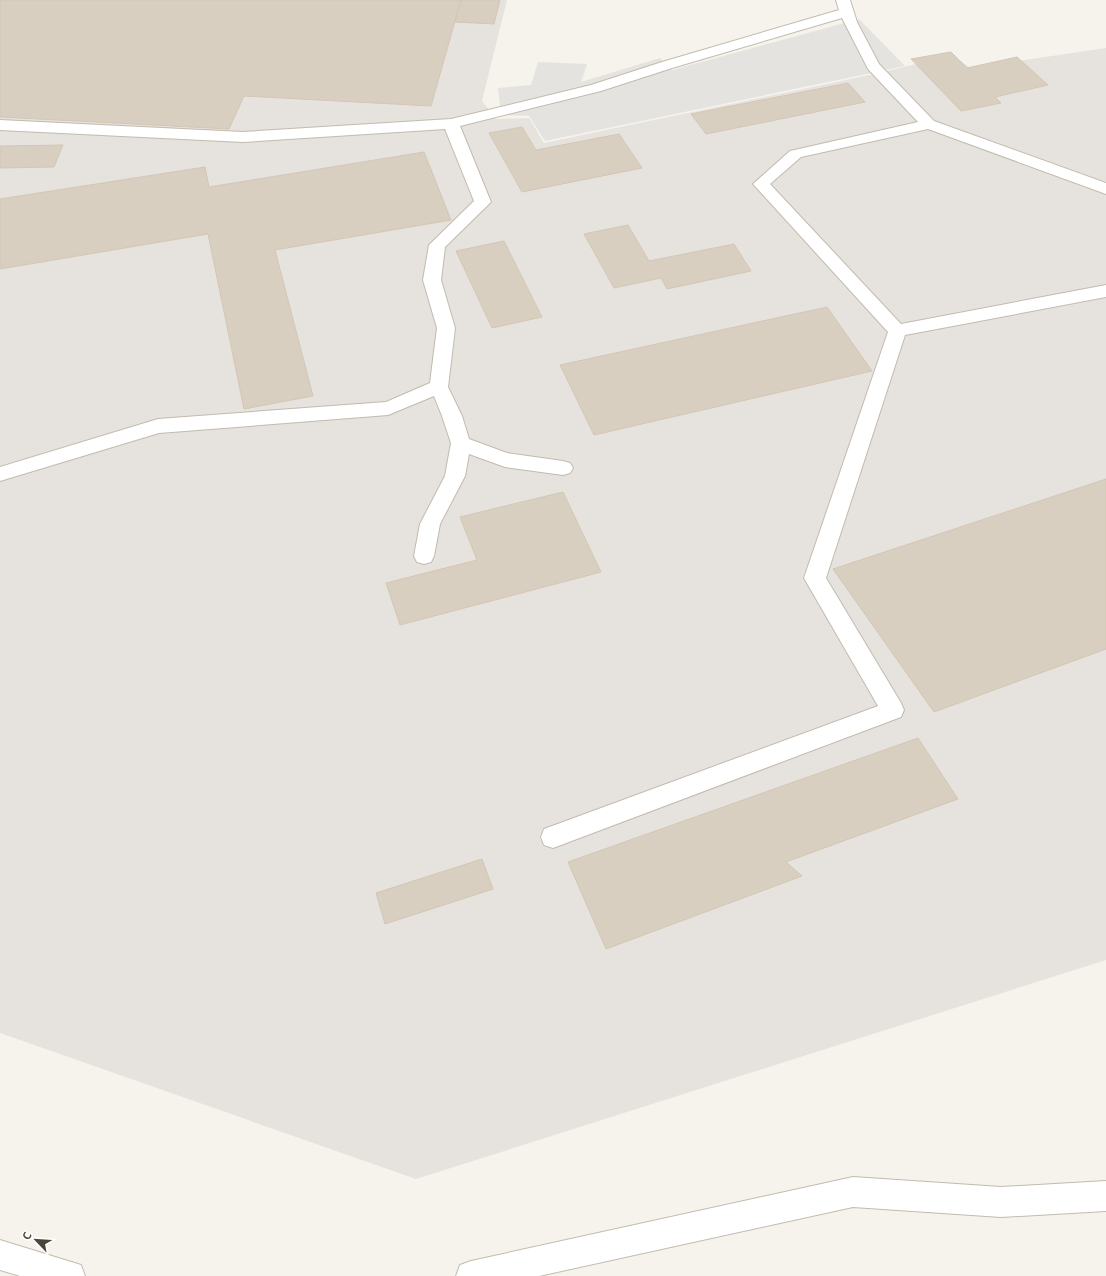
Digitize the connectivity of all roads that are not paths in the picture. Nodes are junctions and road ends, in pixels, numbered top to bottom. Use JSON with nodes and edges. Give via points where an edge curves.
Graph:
{"nodes":[{"id":1,"x":845,"y":6,"type":"edge"},
{"id":2,"x":451,"y":124,"type":"junction"},
{"id":3,"x":929,"y":124,"type":"junction"},
{"id":4,"x":0,"y":125,"type":"edge"},
{"id":5,"x":1106,"y":189,"type":"edge"},
{"id":6,"x":1106,"y":291,"type":"edge"},
{"id":7,"x":897,"y":331,"type":"junction"},
{"id":8,"x":439,"y":387,"type":"junction"},
{"id":9,"x":461,"y":443,"type":"junction"},
{"id":10,"x":563,"y":468,"type":"dead end"},
{"id":11,"x":0,"y":474,"type":"edge"},
{"id":12,"x":424,"y":556,"type":"dead end"},
{"id":13,"x":553,"y":837,"type":"dead end"},
{"id":14,"x":1106,"y":1196,"type":"edge"},
{"id":15,"x":0,"y":1255,"type":"edge"},
{"id":16,"x":70,"y":1276,"type":"edge"},
{"id":17,"x":471,"y":1276,"type":"edge"}],
"edges":[{"from":1,"to":2,"type":"street","via":[[596,88]]},
{"from":1,"to":3,"type":"street","via":[[850,22],[873,66]]},
{"from":2,"to":4,"type":"street","via":[[243,137]]},
{"from":2,"to":8,"type":"street","via":[[482,202],[437,245],[432,280],[446,328]]},
{"from":3,"to":5,"type":"street"},
{"from":3,"to":7,"type":"street","via":[[796,154],[761,184]]},
{"from":6,"to":7,"type":"street"},
{"from":7,"to":13,"type":"street","via":[[815,578],[893,710]]},
{"from":8,"to":9,"type":"street"},
{"from":8,"to":11,"type":"street","via":[[388,408],[158,426]]},
{"from":9,"to":10,"type":"street","via":[[505,460]]},
{"from":9,"to":12,"type":"street","via":[[455,476],[430,524]]},
{"from":14,"to":17,"type":"street","via":[[1001,1202],[853,1192]]},
{"from":15,"to":16,"type":"street"}]}
